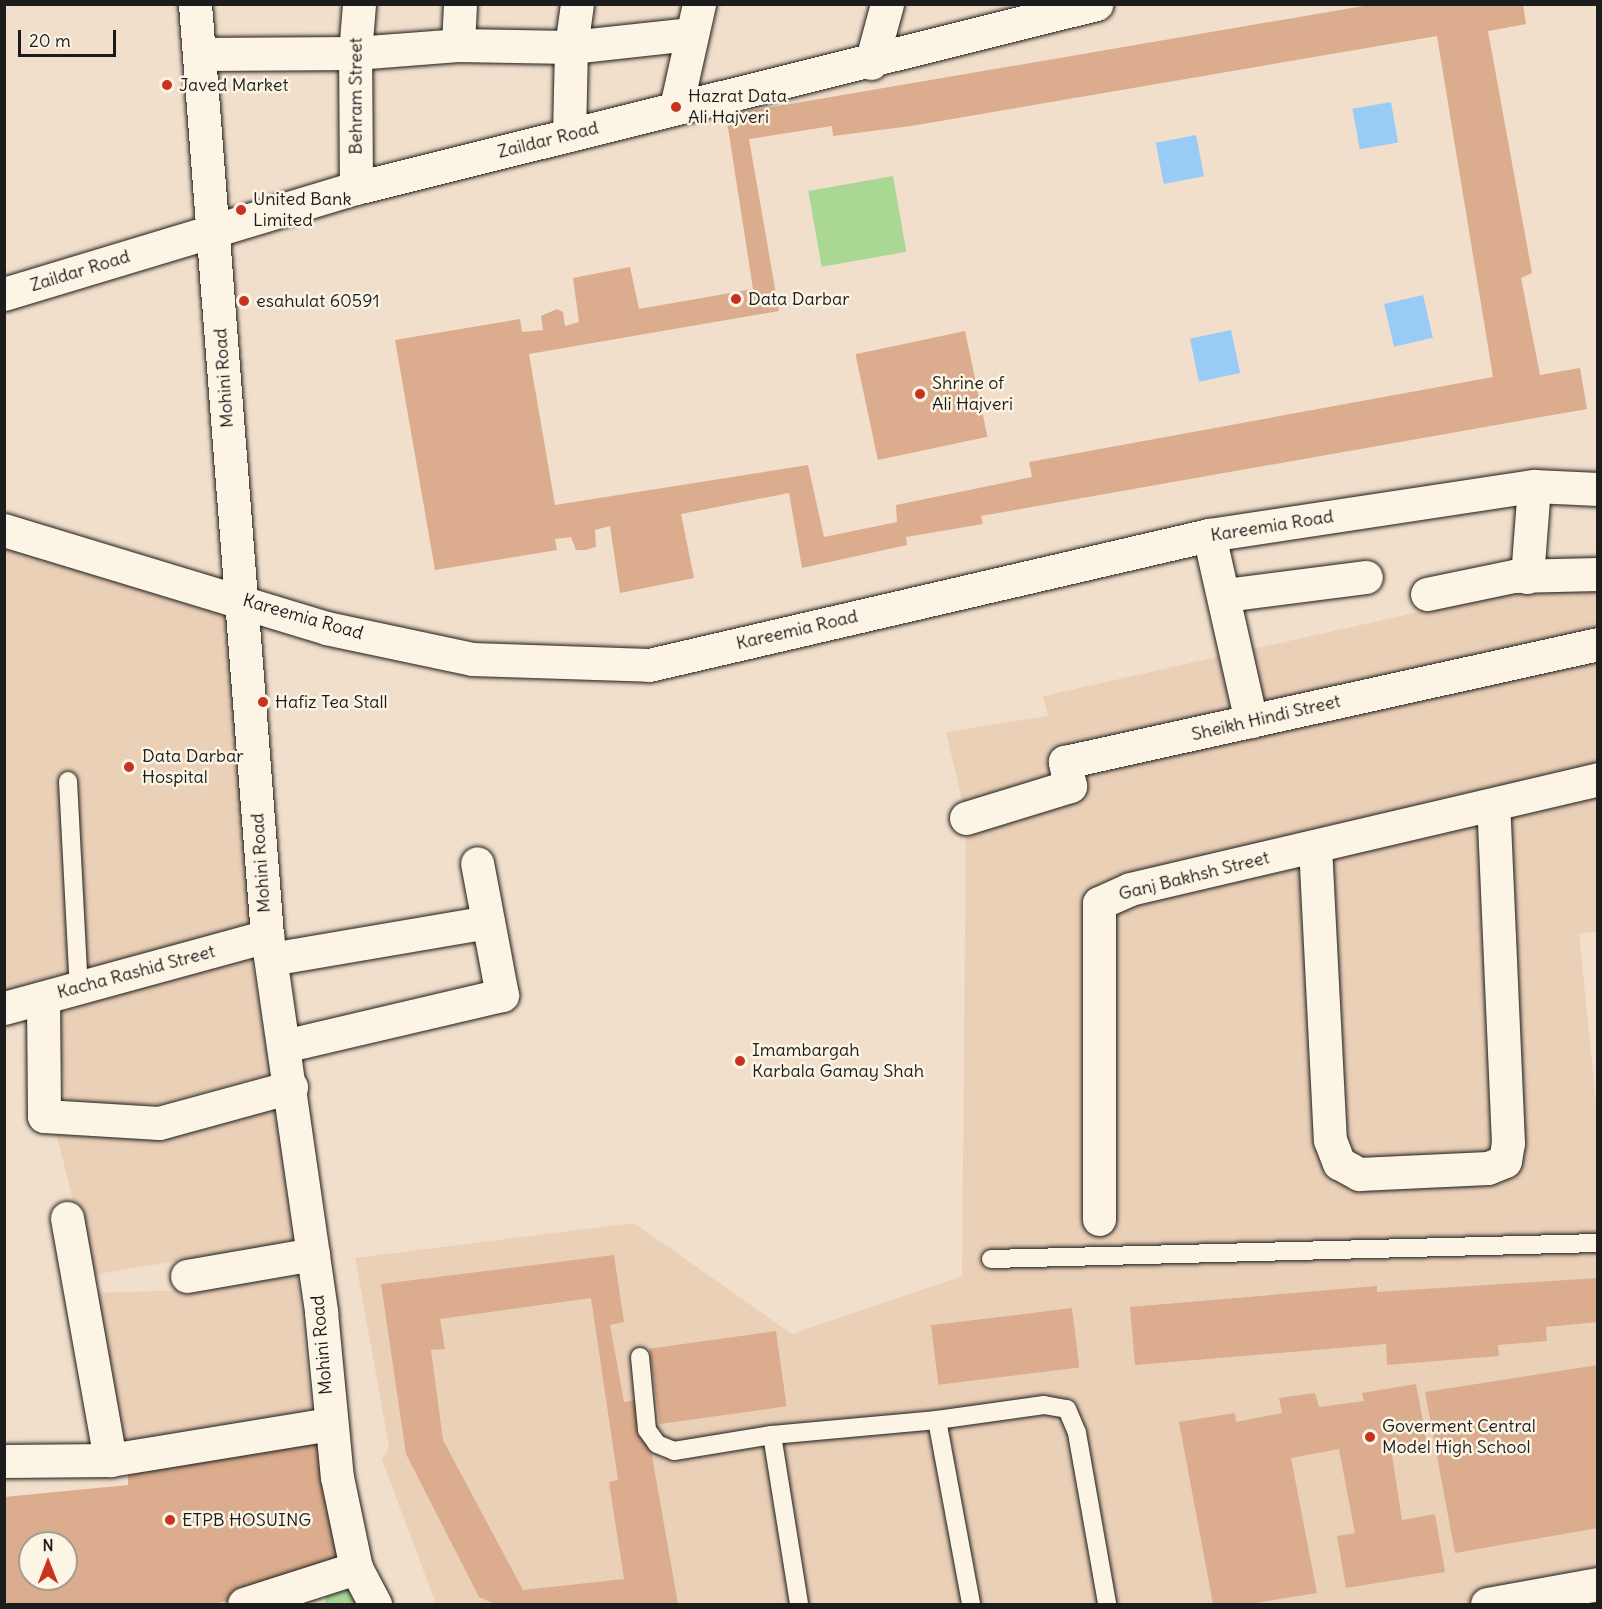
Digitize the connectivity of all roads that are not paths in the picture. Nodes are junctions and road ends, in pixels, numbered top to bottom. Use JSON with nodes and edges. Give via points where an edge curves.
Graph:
{"nodes":[{"id":1,"x":195,"y":4,"type":"edge"},
{"id":2,"x":359,"y":4,"type":"edge"},
{"id":3,"x":460,"y":4,"type":"edge"},
{"id":4,"x":577,"y":4,"type":"edge"},
{"id":5,"x":887,"y":4,"type":"edge"},
{"id":6,"x":1096,"y":4,"type":"edge"},
{"id":7,"x":1052,"y":10,"type":"edge"},
{"id":8,"x":695,"y":19,"type":"edge"},
{"id":9,"x":458,"y":45,"type":"junction"},
{"id":10,"x":571,"y":47,"type":"junction"},
{"id":11,"x":355,"y":53,"type":"junction"},
{"id":12,"x":199,"y":54,"type":"junction"},
{"id":13,"x":871,"y":63,"type":"junction"},
{"id":14,"x":676,"y":107,"type":"junction"},
{"id":15,"x":569,"y":135,"type":"junction"},
{"id":16,"x":356,"y":188,"type":"junction"},
{"id":17,"x":213,"y":232,"type":"junction"},
{"id":18,"x":4,"y":294,"type":"edge"},
{"id":19,"x":1534,"y":486,"type":"junction"},
{"id":20,"x":1598,"y":489,"type":"edge"},
{"id":21,"x":4,"y":531,"type":"edge"},
{"id":22,"x":1209,"y":535,"type":"junction"},
{"id":23,"x":1598,"y":574,"type":"edge"},
{"id":24,"x":1366,"y":577,"type":"dead end"},
{"id":25,"x":1527,"y":577,"type":"junction"},
{"id":26,"x":1427,"y":594,"type":"dead end"},
{"id":27,"x":1225,"y":595,"type":"junction"},
{"id":28,"x":241,"y":599,"type":"junction"},
{"id":29,"x":1598,"y":644,"type":"edge"},
{"id":30,"x":1251,"y":721,"type":"junction"},
{"id":31,"x":1598,"y":779,"type":"edge"},
{"id":32,"x":68,"y":781,"type":"dead end"},
{"id":33,"x":1493,"y":805,"type":"junction"},
{"id":34,"x":966,"y":818,"type":"dead end"},
{"id":35,"x":1315,"y":846,"type":"junction"},
{"id":36,"x":477,"y":863,"type":"dead end"},
{"id":37,"x":488,"y":922,"type":"junction"},
{"id":38,"x":269,"y":947,"type":"junction"},
{"id":39,"x":79,"y":988,"type":"junction"},
{"id":40,"x":43,"y":998,"type":"junction"},
{"id":41,"x":4,"y":1008,"type":"edge"},
{"id":42,"x":284,"y":1046,"type":"junction"},
{"id":43,"x":291,"y":1087,"type":"junction"},
{"id":44,"x":67,"y":1218,"type":"dead end"},
{"id":45,"x":1099,"y":1219,"type":"dead end"},
{"id":46,"x":1598,"y":1243,"type":"edge"},
{"id":47,"x":313,"y":1254,"type":"junction"},
{"id":48,"x":991,"y":1258,"type":"dead end"},
{"id":49,"x":187,"y":1276,"type":"dead end"},
{"id":50,"x":640,"y":1357,"type":"dead end"},
{"id":51,"x":937,"y":1420,"type":"junction"},
{"id":52,"x":329,"y":1424,"type":"junction"},
{"id":53,"x":772,"y":1435,"type":"junction"},
{"id":54,"x":110,"y":1460,"type":"junction"},
{"id":55,"x":4,"y":1461,"type":"edge"},
{"id":56,"x":356,"y":1568,"type":"junction"},
{"id":57,"x":1598,"y":1584,"type":"edge"},
{"id":58,"x":321,"y":1593,"type":"edge"},
{"id":59,"x":244,"y":1605,"type":"edge"},
{"id":60,"x":375,"y":1605,"type":"edge"},
{"id":61,"x":799,"y":1605,"type":"edge"},
{"id":62,"x":971,"y":1605,"type":"edge"},
{"id":63,"x":1107,"y":1605,"type":"edge"},
{"id":64,"x":1487,"y":1605,"type":"edge"}],
"edges":[{"from":1,"to":12,"type":"street","name":"Mohini Road"},
{"from":2,"to":11,"type":"street","name":"Behram Street"},
{"from":3,"to":9,"type":"street"},
{"from":4,"to":10,"type":"street"},
{"from":5,"to":13,"type":"street"},
{"from":6,"to":7,"type":"street","name":"Zaildar Road"},
{"from":7,"to":13,"type":"street","name":"Zaildar Road"},
{"from":8,"to":10,"type":"street"},
{"from":8,"to":14,"type":"street"},
{"from":9,"to":10,"type":"street"},
{"from":9,"to":11,"type":"street"},
{"from":10,"to":15,"type":"street"},
{"from":11,"to":12,"type":"street"},
{"from":11,"to":16,"type":"street","name":"Behram Street"},
{"from":12,"to":17,"type":"street","name":"Mohini Road"},
{"from":13,"to":14,"type":"street","name":"Zaildar Road"},
{"from":14,"to":15,"type":"street","name":"Zaildar Road"},
{"from":15,"to":16,"type":"street","name":"Zaildar Road"},
{"from":16,"to":17,"type":"street","name":"Zaildar Road"},
{"from":17,"to":18,"type":"street","name":"Zaildar Road"},
{"from":17,"to":28,"type":"street","name":"Mohini Road"},
{"from":19,"to":20,"type":"street","name":"Kareemia Road"},
{"from":19,"to":22,"type":"street","name":"Kareemia Road"},
{"from":19,"to":25,"type":"street"},
{"from":21,"to":28,"type":"street","name":"Kareemia Road"},
{"from":22,"to":27,"type":"street"},
{"from":22,"to":28,"type":"street","name":"Kareemia Road","via":[[649,665],[472,659],[326,628]]},
{"from":23,"to":25,"type":"street"},
{"from":24,"to":27,"type":"street"},
{"from":25,"to":26,"type":"street","via":[[1514,576]]},
{"from":27,"to":30,"type":"street"},
{"from":28,"to":38,"type":"street","name":"Mohini Road"},
{"from":29,"to":30,"type":"street","name":"Sheikh Hindi Street"},
{"from":30,"to":34,"type":"street","name":"Sheikh Hindi Street","via":[[1065,762],[1070,786]]},
{"from":31,"to":33,"type":"street","name":"Ganj Bakhsh Street"},
{"from":32,"to":39,"type":"lane"},
{"from":33,"to":35,"type":"street","name":"Ganj Bakhsh Street"},
{"from":33,"to":35,"type":"street","via":[[1508,1143],[1505,1161],[1488,1168],[1359,1174],[1339,1163],[1330,1140]]},
{"from":35,"to":45,"type":"street","name":"Ganj Bakhsh Street","via":[[1130,889],[1099,903]]},
{"from":36,"to":37,"type":"street"},
{"from":37,"to":38,"type":"street","name":"Kacha Rashid Street"},
{"from":37,"to":42,"type":"street","via":[[502,995]]},
{"from":38,"to":39,"type":"street","name":"Kacha Rashid Street"},
{"from":38,"to":42,"type":"street","name":"Mohini Road"},
{"from":39,"to":40,"type":"street","name":"Kacha Rashid Street"},
{"from":40,"to":41,"type":"street","name":"Kacha Rashid Street"},
{"from":40,"to":43,"type":"street","via":[[44,1116],[159,1123]]},
{"from":42,"to":43,"type":"street","name":"Mohini Road"},
{"from":43,"to":47,"type":"street","name":"Mohini Road"},
{"from":44,"to":54,"type":"street"},
{"from":46,"to":48,"type":"lane"},
{"from":47,"to":49,"type":"street"},
{"from":47,"to":52,"type":"street","name":"Mohini Road"},
{"from":50,"to":53,"type":"lane","via":[[647,1430],[657,1444],[675,1451]]},
{"from":51,"to":53,"type":"lane"},
{"from":51,"to":62,"type":"lane"},
{"from":51,"to":63,"type":"lane","via":[[1044,1405],[1067,1409],[1077,1432]]},
{"from":52,"to":54,"type":"street"},
{"from":52,"to":56,"type":"street","name":"Mohini Road"},
{"from":53,"to":61,"type":"lane"},
{"from":54,"to":55,"type":"street"},
{"from":56,"to":58,"type":"street"},
{"from":56,"to":60,"type":"street","name":"Mohini Road"},
{"from":57,"to":64,"type":"street"},
{"from":58,"to":59,"type":"street"}]}
